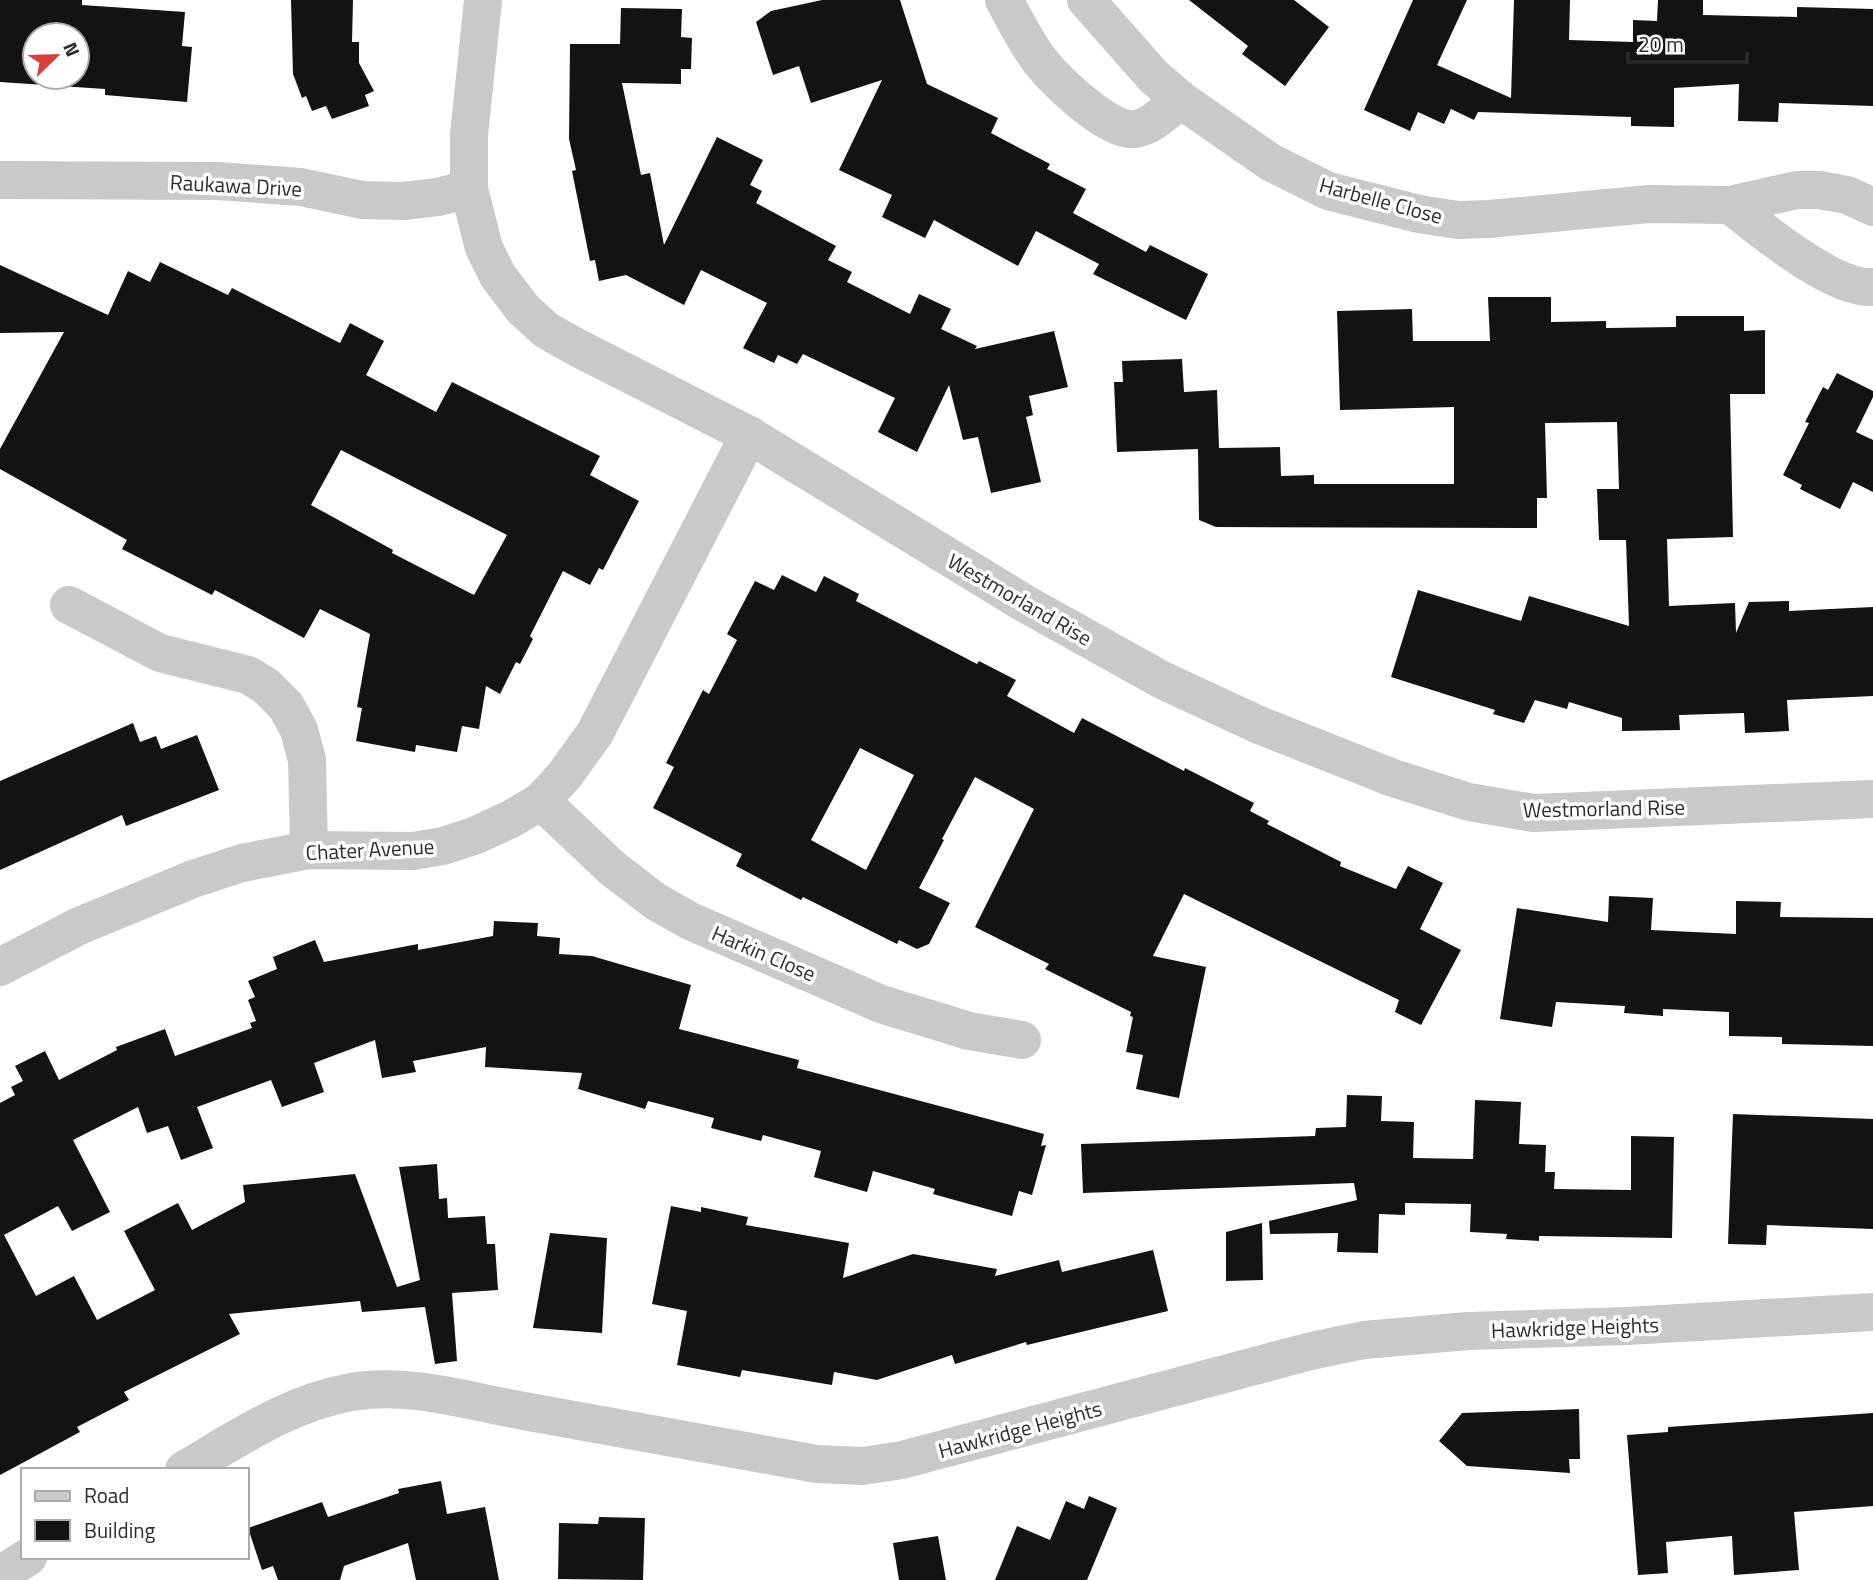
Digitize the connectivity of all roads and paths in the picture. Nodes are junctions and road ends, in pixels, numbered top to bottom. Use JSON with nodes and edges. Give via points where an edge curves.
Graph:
{"nodes":[{"id":1,"x":483,"y":0,"type":"edge"},
{"id":2,"x":1004,"y":0,"type":"edge"},
{"id":3,"x":1086,"y":0,"type":"edge"},
{"id":4,"x":1181,"y":100,"type":"junction"},
{"id":5,"x":0,"y":180,"type":"edge"},
{"id":6,"x":469,"y":189,"type":"junction"},
{"id":7,"x":1730,"y":205,"type":"junction"},
{"id":8,"x":1873,"y":207,"type":"edge"},
{"id":9,"x":1873,"y":287,"type":"edge"},
{"id":10,"x":749,"y":435,"type":"junction"},
{"id":11,"x":69,"y":604,"type":"dead end"},
{"id":12,"x":1873,"y":799,"type":"edge"},
{"id":13,"x":541,"y":801,"type":"junction"},
{"id":14,"x":309,"y":850,"type":"junction"},
{"id":15,"x":0,"y":967,"type":"edge"},
{"id":16,"x":1022,"y":1040,"type":"dead end"},
{"id":17,"x":1873,"y":1312,"type":"edge"},
{"id":18,"x":187,"y":1468,"type":"edge"},
{"id":19,"x":25,"y":1559,"type":"edge"},
{"id":20,"x":0,"y":1575,"type":"edge"}],
"edges":[{"from":1,"to":6,"type":"street","name":"Westmorland Rise","via":[[469,135]]},
{"from":2,"to":4,"type":"street","via":[[1041,61],[1073,94],[1118,127],[1134,130],[1148,125]]},
{"from":3,"to":4,"type":"street","name":"Harbelle Close","via":[[1154,77]]},
{"from":4,"to":7,"type":"street","name":"Harbelle Close","via":[[1270,162],[1328,191],[1419,214],[1458,220],[1649,204]]},
{"from":5,"to":6,"type":"street","name":"Raukawa Drive","via":[[217,181],[301,187],[362,200],[438,197]]},
{"from":6,"to":10,"type":"street","name":"Westmorland Rise","via":[[484,248],[498,276],[546,330]]},
{"from":7,"to":8,"type":"street","name":"Harbelle Close","via":[[1797,190],[1819,190],[1847,195]]},
{"from":7,"to":9,"type":"street","via":[[1785,249],[1821,270]]},
{"from":10,"to":12,"type":"street","name":"Westmorland Rise","via":[[1024,603],[1162,680],[1393,778],[1469,802],[1534,813]]},
{"from":10,"to":13,"type":"street","name":"Chater Avenue","via":[[595,733]]},
{"from":11,"to":14,"type":"street","via":[[160,653],[248,675],[286,706],[307,760]]},
{"from":13,"to":14,"type":"street","name":"Chater Avenue","via":[[474,836],[443,846],[413,851]]},
{"from":13,"to":16,"type":"street","name":"Harkin Close","via":[[612,868],[690,921],[881,1004],[969,1031]]},
{"from":14,"to":15,"type":"street","name":"Chater Avenue","via":[[242,863],[193,879],[79,926]]},
{"from":17,"to":18,"type":"street","name":"Hawkridge Heights","via":[[1364,1340],[902,1460],[863,1465],[817,1464],[464,1398],[382,1388],[284,1411]]},
{"from":19,"to":20,"type":"street"}]}
